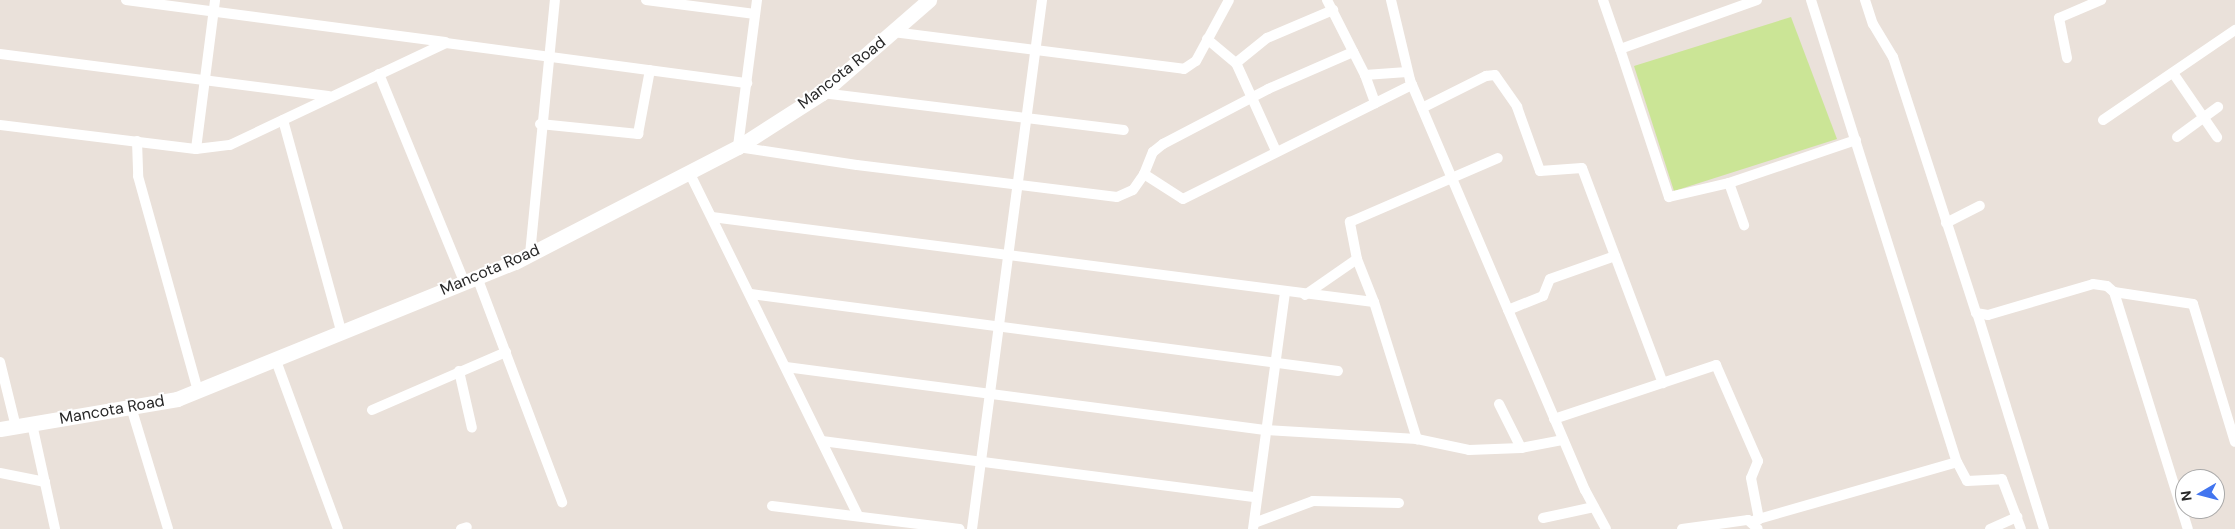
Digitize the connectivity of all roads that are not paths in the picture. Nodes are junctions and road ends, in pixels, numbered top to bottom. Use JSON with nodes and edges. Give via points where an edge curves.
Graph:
{"nodes":[{"id":1,"x":126,"y":0,"type":"edge"},
{"id":2,"x":215,"y":0,"type":"edge"},
{"id":3,"x":555,"y":0,"type":"edge"},
{"id":4,"x":646,"y":0,"type":"edge"},
{"id":5,"x":756,"y":0,"type":"edge"},
{"id":6,"x":929,"y":0,"type":"edge"},
{"id":7,"x":1042,"y":0,"type":"edge"},
{"id":8,"x":1229,"y":0,"type":"edge"},
{"id":9,"x":1327,"y":0,"type":"edge"},
{"id":10,"x":1391,"y":0,"type":"edge"},
{"id":11,"x":1602,"y":0,"type":"edge"},
{"id":12,"x":1757,"y":0,"type":"edge"},
{"id":13,"x":1811,"y":0,"type":"edge"},
{"id":14,"x":1864,"y":0,"type":"edge"},
{"id":15,"x":2101,"y":0,"type":"edge"},
{"id":16,"x":1333,"y":10,"type":"junction"},
{"id":17,"x":214,"y":12,"type":"junction"},
{"id":18,"x":755,"y":14,"type":"junction"},
{"id":19,"x":2235,"y":30,"type":"edge"},
{"id":20,"x":892,"y":32,"type":"junction"},
{"id":21,"x":1207,"y":39,"type":"junction"},
{"id":22,"x":446,"y":43,"type":"junction"},
{"id":23,"x":1620,"y":49,"type":"junction"},
{"id":24,"x":1034,"y":50,"type":"junction"},
{"id":25,"x":1353,"y":52,"type":"junction"},
{"id":26,"x":0,"y":54,"type":"edge"},
{"id":27,"x":547,"y":56,"type":"junction"},
{"id":28,"x":2067,"y":58,"type":"dead end"},
{"id":29,"x":1236,"y":63,"type":"junction"},
{"id":30,"x":650,"y":70,"type":"junction"},
{"id":31,"x":1407,"y":72,"type":"junction"},
{"id":32,"x":2174,"y":73,"type":"junction"},
{"id":33,"x":379,"y":74,"type":"junction"},
{"id":34,"x":1365,"y":75,"type":"junction"},
{"id":35,"x":204,"y":79,"type":"junction"},
{"id":36,"x":747,"y":83,"type":"junction"},
{"id":37,"x":1412,"y":85,"type":"junction"},
{"id":38,"x":822,"y":93,"type":"junction"},
{"id":39,"x":329,"y":96,"type":"junction"},
{"id":40,"x":1250,"y":98,"type":"junction"},
{"id":41,"x":1375,"y":103,"type":"junction"},
{"id":42,"x":2218,"y":107,"type":"dead end"},
{"id":43,"x":1422,"y":108,"type":"junction"},
{"id":44,"x":2204,"y":117,"type":"junction"},
{"id":45,"x":283,"y":120,"type":"junction"},
{"id":46,"x":1026,"y":120,"type":"junction"},
{"id":47,"x":2103,"y":120,"type":"dead end"},
{"id":48,"x":0,"y":124,"type":"edge"},
{"id":49,"x":540,"y":124,"type":"junction"},
{"id":50,"x":1124,"y":130,"type":"dead end"},
{"id":51,"x":2177,"y":137,"type":"dead end"},
{"id":52,"x":2217,"y":137,"type":"dead end"},
{"id":53,"x":1856,"y":140,"type":"junction"},
{"id":54,"x":137,"y":141,"type":"junction"},
{"id":55,"x":738,"y":147,"type":"junction"},
{"id":56,"x":196,"y":149,"type":"junction"},
{"id":57,"x":1276,"y":151,"type":"junction"},
{"id":58,"x":1498,"y":158,"type":"dead end"},
{"id":59,"x":689,"y":172,"type":"junction"},
{"id":60,"x":1144,"y":174,"type":"junction"},
{"id":61,"x":1452,"y":178,"type":"junction"},
{"id":62,"x":1729,"y":183,"type":"junction"},
{"id":63,"x":1016,"y":185,"type":"junction"},
{"id":64,"x":1980,"y":206,"type":"dead end"},
{"id":65,"x":712,"y":217,"type":"junction"},
{"id":66,"x":1946,"y":223,"type":"junction"},
{"id":67,"x":1744,"y":225,"type":"dead end"},
{"id":68,"x":530,"y":254,"type":"junction"},
{"id":69,"x":1007,"y":256,"type":"junction"},
{"id":70,"x":1615,"y":256,"type":"junction"},
{"id":71,"x":1356,"y":260,"type":"junction"},
{"id":72,"x":471,"y":279,"type":"junction"},
{"id":73,"x":1285,"y":291,"type":"junction"},
{"id":74,"x":2114,"y":292,"type":"junction"},
{"id":75,"x":751,"y":294,"type":"junction"},
{"id":76,"x":1305,"y":295,"type":"junction"},
{"id":77,"x":1374,"y":302,"type":"junction"},
{"id":78,"x":1508,"y":310,"type":"junction"},
{"id":79,"x":1978,"y":316,"type":"junction"},
{"id":80,"x":998,"y":324,"type":"junction"},
{"id":81,"x":341,"y":331,"type":"junction"},
{"id":82,"x":506,"y":352,"type":"junction"},
{"id":83,"x":275,"y":358,"type":"junction"},
{"id":84,"x":0,"y":362,"type":"edge"},
{"id":85,"x":1275,"y":362,"type":"junction"},
{"id":86,"x":786,"y":367,"type":"junction"},
{"id":87,"x":459,"y":371,"type":"junction"},
{"id":88,"x":1338,"y":371,"type":"dead end"},
{"id":89,"x":1664,"y":383,"type":"junction"},
{"id":90,"x":198,"y":391,"type":"junction"},
{"id":91,"x":988,"y":392,"type":"junction"},
{"id":92,"x":1499,"y":404,"type":"dead end"},
{"id":93,"x":131,"y":407,"type":"junction"},
{"id":94,"x":372,"y":410,"type":"dead end"},
{"id":95,"x":1554,"y":418,"type":"junction"},
{"id":96,"x":32,"y":424,"type":"junction"},
{"id":97,"x":16,"y":427,"type":"junction"},
{"id":98,"x":472,"y":428,"type":"dead end"},
{"id":99,"x":0,"y":429,"type":"edge"},
{"id":100,"x":1267,"y":430,"type":"junction"},
{"id":101,"x":1417,"y":439,"type":"junction"},
{"id":102,"x":1563,"y":440,"type":"junction"},
{"id":103,"x":822,"y":441,"type":"junction"},
{"id":104,"x":2235,"y":442,"type":"edge"},
{"id":105,"x":1521,"y":448,"type":"junction"},
{"id":106,"x":979,"y":460,"type":"junction"},
{"id":107,"x":1957,"y":462,"type":"junction"},
{"id":108,"x":0,"y":473,"type":"edge"},
{"id":109,"x":45,"y":482,"type":"junction"},
{"id":110,"x":1255,"y":497,"type":"junction"},
{"id":111,"x":562,"y":502,"type":"dead end"},
{"id":112,"x":1399,"y":503,"type":"dead end"},
{"id":113,"x":772,"y":506,"type":"dead end"},
{"id":114,"x":1594,"y":507,"type":"junction"},
{"id":115,"x":858,"y":516,"type":"junction"},
{"id":116,"x":2018,"y":517,"type":"junction"},
{"id":117,"x":1543,"y":518,"type":"dead end"},
{"id":118,"x":1757,"y":523,"type":"edge"},
{"id":119,"x":1253,"y":526,"type":"edge"},
{"id":120,"x":55,"y":529,"type":"edge"},
{"id":121,"x":168,"y":529,"type":"edge"},
{"id":122,"x":338,"y":529,"type":"edge"},
{"id":123,"x":960,"y":529,"type":"edge"},
{"id":124,"x":972,"y":529,"type":"edge"},
{"id":125,"x":1606,"y":529,"type":"edge"},
{"id":126,"x":1682,"y":529,"type":"edge"},
{"id":127,"x":1990,"y":529,"type":"edge"},
{"id":128,"x":2021,"y":529,"type":"edge"},
{"id":129,"x":2044,"y":529,"type":"edge"},
{"id":130,"x":2188,"y":529,"type":"edge"}],
"edges":[{"from":1,"to":17,"type":"street"},
{"from":2,"to":17,"type":"street"},
{"from":3,"to":27,"type":"street"},
{"from":4,"to":18,"type":"street"},
{"from":5,"to":18,"type":"street"},
{"from":6,"to":20,"type":"main road","name":"Mancota Road"},
{"from":7,"to":24,"type":"street"},
{"from":8,"to":21,"type":"street"},
{"from":9,"to":16,"type":"street"},
{"from":10,"to":31,"type":"street"},
{"from":11,"to":23,"type":"street"},
{"from":12,"to":23,"type":"street"},
{"from":13,"to":53,"type":"street"},
{"from":14,"to":66,"type":"street","via":[[1873,24],[1893,56]]},
{"from":15,"to":28,"type":"street","via":[[2060,18]]},
{"from":16,"to":25,"type":"street"},
{"from":16,"to":29,"type":"street","via":[[1267,38]]},
{"from":17,"to":22,"type":"street"},
{"from":17,"to":35,"type":"street"},
{"from":18,"to":36,"type":"street"},
{"from":19,"to":32,"type":"street"},
{"from":20,"to":24,"type":"street"},
{"from":20,"to":38,"type":"main road","name":"Mancota Road"},
{"from":21,"to":24,"type":"street","via":[[1196,62],[1184,69]]},
{"from":21,"to":29,"type":"street"},
{"from":22,"to":27,"type":"street"},
{"from":22,"to":33,"type":"street"},
{"from":23,"to":62,"type":"street","via":[[1669,197]]},
{"from":24,"to":46,"type":"street"},
{"from":25,"to":34,"type":"street"},
{"from":25,"to":40,"type":"street"},
{"from":26,"to":35,"type":"street"},
{"from":27,"to":30,"type":"street"},
{"from":27,"to":49,"type":"street"},
{"from":29,"to":40,"type":"street"},
{"from":30,"to":36,"type":"street"},
{"from":30,"to":49,"type":"street","via":[[638,134]]},
{"from":31,"to":34,"type":"street"},
{"from":31,"to":37,"type":"street"},
{"from":32,"to":44,"type":"street"},
{"from":32,"to":47,"type":"street"},
{"from":33,"to":39,"type":"street"},
{"from":33,"to":72,"type":"street"},
{"from":34,"to":41,"type":"street"},
{"from":35,"to":39,"type":"street"},
{"from":35,"to":56,"type":"street"},
{"from":36,"to":55,"type":"street"},
{"from":37,"to":41,"type":"street"},
{"from":37,"to":43,"type":"street"},
{"from":38,"to":46,"type":"street"},
{"from":38,"to":55,"type":"main road","name":"Mancota Road"},
{"from":39,"to":45,"type":"street"},
{"from":40,"to":57,"type":"street"},
{"from":40,"to":60,"type":"street","via":[[1163,144],[1153,152]]},
{"from":41,"to":57,"type":"street"},
{"from":42,"to":44,"type":"street"},
{"from":43,"to":61,"type":"street"},
{"from":43,"to":70,"type":"street","via":[[1486,76],[1496,75],[1517,107],[1540,171],[1578,168],[1585,172]]},
{"from":44,"to":51,"type":"street"},
{"from":44,"to":52,"type":"street"},
{"from":45,"to":56,"type":"street","via":[[221,148]]},
{"from":45,"to":81,"type":"street"},
{"from":46,"to":50,"type":"street"},
{"from":46,"to":63,"type":"street"},
{"from":48,"to":54,"type":"street"},
{"from":49,"to":68,"type":"street"},
{"from":53,"to":62,"type":"street"},
{"from":53,"to":107,"type":"street"},
{"from":54,"to":56,"type":"street"},
{"from":54,"to":90,"type":"street","via":[[138,176]]},
{"from":55,"to":59,"type":"main road","name":"Mancota Road"},
{"from":55,"to":63,"type":"street"},
{"from":57,"to":60,"type":"street","via":[[1183,199]]},
{"from":58,"to":61,"type":"street"},
{"from":59,"to":65,"type":"street"},
{"from":59,"to":68,"type":"main road","name":"Mancota Road"},
{"from":60,"to":63,"type":"street","via":[[1134,190],[1122,196]]},
{"from":61,"to":71,"type":"street","via":[[1350,222]]},
{"from":61,"to":78,"type":"street"},
{"from":62,"to":67,"type":"street"},
{"from":63,"to":69,"type":"street"},
{"from":64,"to":66,"type":"street"},
{"from":65,"to":69,"type":"street"},
{"from":65,"to":75,"type":"street"},
{"from":66,"to":79,"type":"street"},
{"from":68,"to":72,"type":"main road","name":"Mancota Road"},
{"from":69,"to":73,"type":"street"},
{"from":69,"to":80,"type":"street"},
{"from":70,"to":78,"type":"street","via":[[1550,279],[1543,296]]},
{"from":70,"to":89,"type":"street"},
{"from":71,"to":76,"type":"street"},
{"from":71,"to":77,"type":"street"},
{"from":72,"to":81,"type":"main road","name":"Mancota Road"},
{"from":72,"to":82,"type":"street"},
{"from":73,"to":76,"type":"street"},
{"from":73,"to":85,"type":"street"},
{"from":74,"to":79,"type":"street","via":[[2107,286],[2093,284]]},
{"from":74,"to":104,"type":"street","via":[[2193,304]]},
{"from":74,"to":130,"type":"street"},
{"from":75,"to":80,"type":"street"},
{"from":75,"to":86,"type":"street"},
{"from":76,"to":77,"type":"street"},
{"from":77,"to":101,"type":"street"},
{"from":78,"to":95,"type":"street"},
{"from":79,"to":129,"type":"street"},
{"from":80,"to":85,"type":"street"},
{"from":80,"to":91,"type":"street"},
{"from":81,"to":83,"type":"main road","name":"Mancota Road"},
{"from":82,"to":87,"type":"street"},
{"from":82,"to":111,"type":"street"},
{"from":83,"to":90,"type":"main road","name":"Mancota Road"},
{"from":83,"to":122,"type":"street"},
{"from":84,"to":97,"type":"street"},
{"from":85,"to":88,"type":"street"},
{"from":85,"to":100,"type":"street"},
{"from":86,"to":91,"type":"street"},
{"from":86,"to":103,"type":"street"},
{"from":87,"to":94,"type":"street"},
{"from":87,"to":98,"type":"street"},
{"from":89,"to":95,"type":"street"},
{"from":89,"to":118,"type":"street","via":[[1711,365],[1719,368],[1758,461],[1751,478]]},
{"from":90,"to":93,"type":"main road","name":"Mancota Road","via":[[177,400]]},
{"from":91,"to":100,"type":"street"},
{"from":91,"to":106,"type":"street"},
{"from":92,"to":105,"type":"street"},
{"from":93,"to":96,"type":"main road","name":"Mancota Road"},
{"from":93,"to":121,"type":"street"},
{"from":95,"to":102,"type":"street"},
{"from":96,"to":97,"type":"main road","name":"Mancota Road"},
{"from":96,"to":109,"type":"street"},
{"from":97,"to":99,"type":"main road","name":"Mancota Road"},
{"from":100,"to":101,"type":"street"},
{"from":100,"to":110,"type":"street"},
{"from":101,"to":105,"type":"street","via":[[1469,450]]},
{"from":102,"to":105,"type":"street"},
{"from":102,"to":114,"type":"street"},
{"from":103,"to":106,"type":"street"},
{"from":103,"to":115,"type":"street"},
{"from":106,"to":110,"type":"street"},
{"from":106,"to":124,"type":"street"},
{"from":107,"to":116,"type":"street","via":[[1967,481],[2002,478]]},
{"from":107,"to":118,"type":"street"},
{"from":108,"to":109,"type":"street"},
{"from":109,"to":120,"type":"street"},
{"from":110,"to":119,"type":"street"},
{"from":112,"to":119,"type":"street","via":[[1313,501]]},
{"from":113,"to":115,"type":"street"},
{"from":114,"to":117,"type":"street"},
{"from":114,"to":125,"type":"street"},
{"from":115,"to":123,"type":"street"},
{"from":116,"to":127,"type":"street"},
{"from":116,"to":128,"type":"street"},
{"from":118,"to":126,"type":"street"}]}
